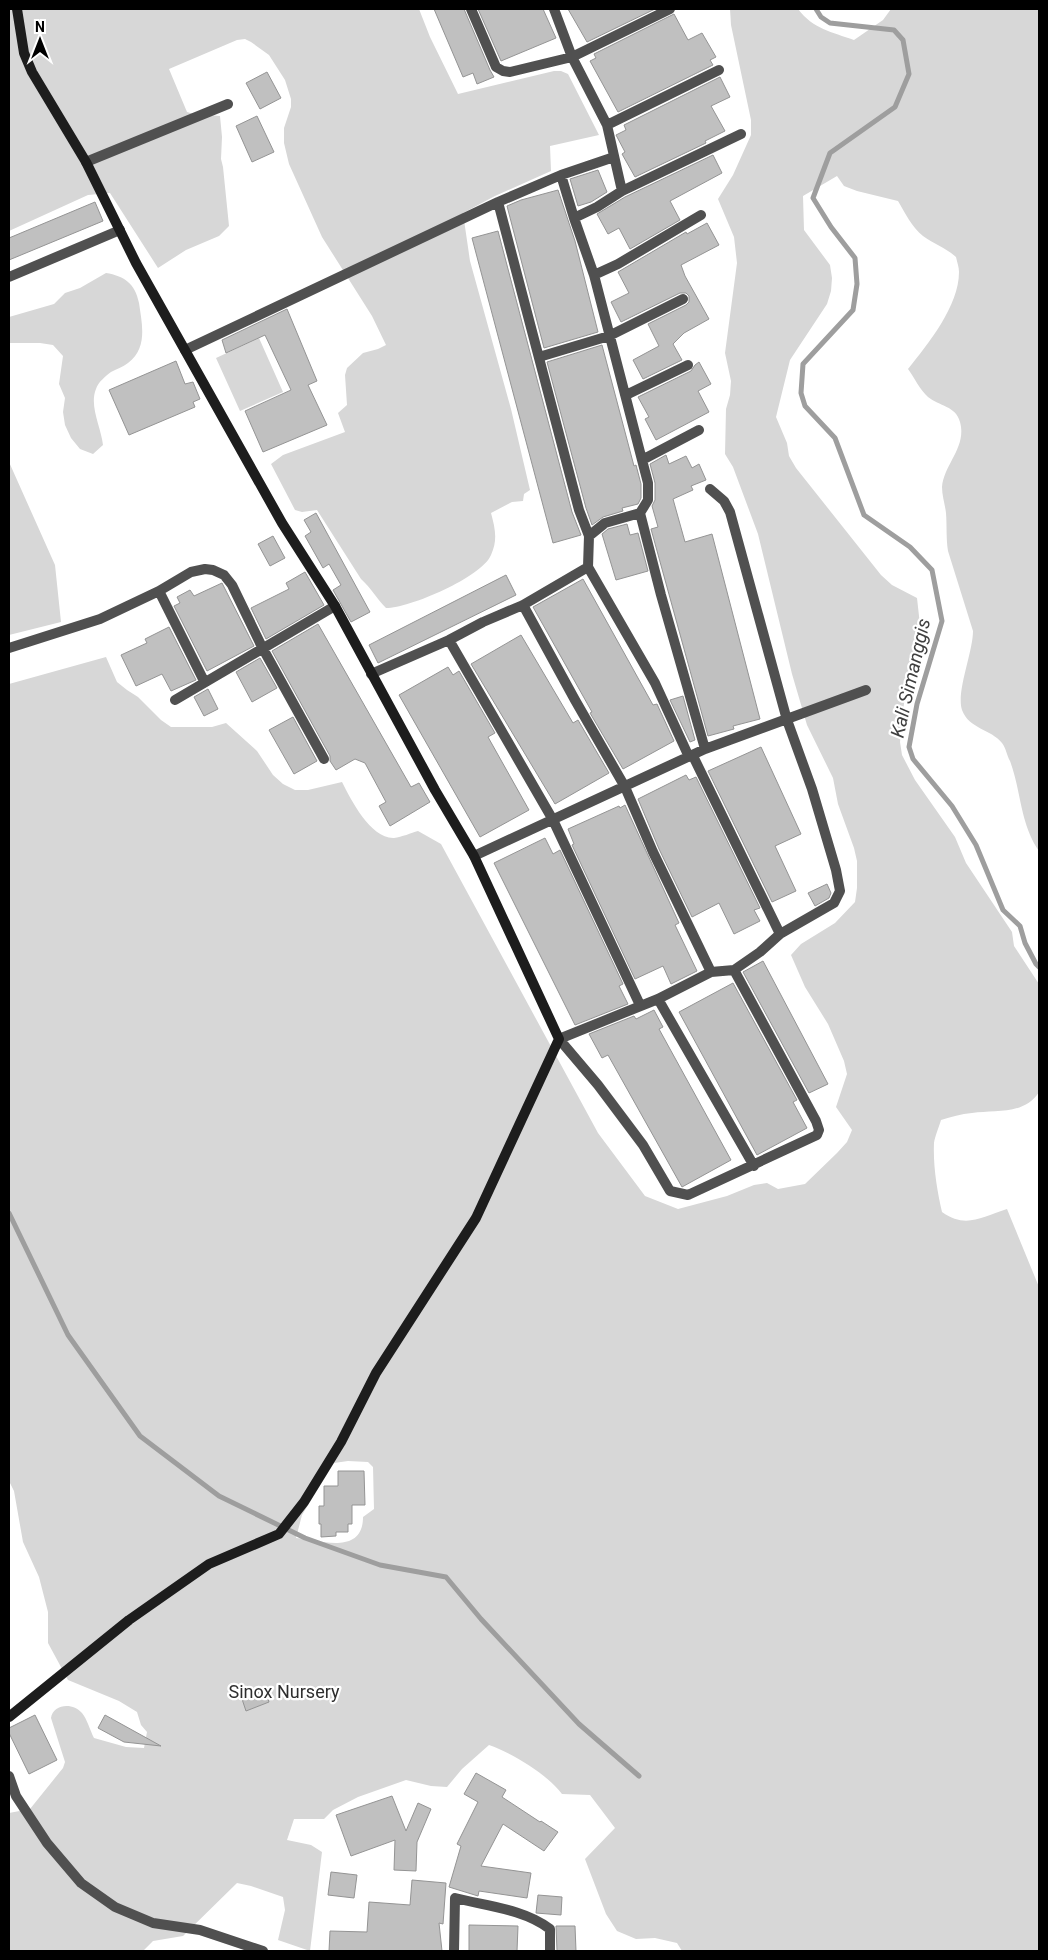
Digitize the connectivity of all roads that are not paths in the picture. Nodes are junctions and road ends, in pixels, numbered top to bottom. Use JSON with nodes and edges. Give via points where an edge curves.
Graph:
{"nodes":[{"id":1,"x":17,"y":9,"type":"edge"},
{"id":2,"x":471,"y":9,"type":"edge"},
{"id":3,"x":554,"y":9,"type":"edge"},
{"id":4,"x":670,"y":9,"type":"edge"},
{"id":5,"x":572,"y":57,"type":"junction"},
{"id":6,"x":718,"y":70,"type":"dead end"},
{"id":7,"x":228,"y":104,"type":"dead end"},
{"id":8,"x":607,"y":125,"type":"junction"},
{"id":9,"x":740,"y":134,"type":"dead end"},
{"id":10,"x":614,"y":157,"type":"junction"},
{"id":11,"x":86,"y":162,"type":"junction"},
{"id":12,"x":561,"y":176,"type":"junction"},
{"id":13,"x":622,"y":191,"type":"junction"},
{"id":14,"x":498,"y":202,"type":"junction"},
{"id":15,"x":701,"y":215,"type":"dead end"},
{"id":16,"x":574,"y":218,"type":"junction"},
{"id":17,"x":120,"y":230,"type":"junction"},
{"id":18,"x":594,"y":275,"type":"junction"},
{"id":19,"x":9,"y":277,"type":"edge"},
{"id":20,"x":683,"y":299,"type":"dead end"},
{"id":21,"x":609,"y":336,"type":"junction"},
{"id":22,"x":185,"y":350,"type":"junction"},
{"id":23,"x":539,"y":357,"type":"junction"},
{"id":24,"x":688,"y":365,"type":"dead end"},
{"id":25,"x":626,"y":395,"type":"junction"},
{"id":26,"x":699,"y":430,"type":"dead end"},
{"id":27,"x":642,"y":460,"type":"junction"},
{"id":28,"x":710,"y":489,"type":"dead end"},
{"id":29,"x":640,"y":513,"type":"junction"},
{"id":30,"x":589,"y":536,"type":"junction"},
{"id":31,"x":588,"y":567,"type":"junction"},
{"id":32,"x":159,"y":591,"type":"junction"},
{"id":33,"x":523,"y":605,"type":"junction"},
{"id":34,"x":335,"y":606,"type":"junction"},
{"id":35,"x":450,"y":640,"type":"junction"},
{"id":36,"x":9,"y":648,"type":"edge"},
{"id":37,"x":262,"y":648,"type":"junction"},
{"id":38,"x":371,"y":674,"type":"junction"},
{"id":39,"x":204,"y":681,"type":"junction"},
{"id":40,"x":866,"y":690,"type":"dead end"},
{"id":41,"x":175,"y":700,"type":"dead end"},
{"id":42,"x":787,"y":720,"type":"junction"},
{"id":43,"x":705,"y":749,"type":"junction"},
{"id":44,"x":691,"y":756,"type":"junction"},
{"id":45,"x":324,"y":759,"type":"dead end"},
{"id":46,"x":625,"y":787,"type":"junction"},
{"id":47,"x":553,"y":820,"type":"junction"},
{"id":48,"x":474,"y":856,"type":"junction"},
{"id":49,"x":780,"y":934,"type":"junction"},
{"id":50,"x":734,"y":970,"type":"junction"},
{"id":51,"x":711,"y":972,"type":"junction"},
{"id":52,"x":658,"y":999,"type":"junction"},
{"id":53,"x":640,"y":1005,"type":"junction"},
{"id":54,"x":559,"y":1039,"type":"junction"},
{"id":55,"x":754,"y":1166,"type":"junction"},
{"id":56,"x":9,"y":1717,"type":"edge"},
{"id":57,"x":9,"y":1776,"type":"edge"},
{"id":58,"x":263,"y":1951,"type":"edge"},
{"id":59,"x":454,"y":1951,"type":"edge"},
{"id":60,"x":550,"y":1951,"type":"edge"}],
"edges":[{"from":1,"to":11,"type":"street","via":[[26,60]]},
{"from":2,"to":5,"type":"street","via":[[496,67],[503,71]]},
{"from":3,"to":5,"type":"street"},
{"from":4,"to":5,"type":"street"},
{"from":5,"to":8,"type":"street"},
{"from":6,"to":8,"type":"street"},
{"from":7,"to":11,"type":"street"},
{"from":8,"to":10,"type":"street"},
{"from":9,"to":13,"type":"street"},
{"from":10,"to":12,"type":"street"},
{"from":10,"to":13,"type":"street"},
{"from":11,"to":17,"type":"street"},
{"from":12,"to":14,"type":"street"},
{"from":12,"to":16,"type":"street"},
{"from":13,"to":16,"type":"street"},
{"from":14,"to":22,"type":"street"},
{"from":14,"to":23,"type":"street"},
{"from":15,"to":18,"type":"street"},
{"from":16,"to":18,"type":"street"},
{"from":17,"to":19,"type":"street"},
{"from":17,"to":22,"type":"street"},
{"from":18,"to":21,"type":"street"},
{"from":20,"to":21,"type":"street"},
{"from":21,"to":23,"type":"street"},
{"from":21,"to":25,"type":"street"},
{"from":22,"to":34,"type":"street","via":[[282,524]]},
{"from":23,"to":30,"type":"street","via":[[579,510]]},
{"from":24,"to":25,"type":"street"},
{"from":25,"to":27,"type":"street"},
{"from":26,"to":27,"type":"street"},
{"from":27,"to":29,"type":"street","via":[[648,483],[648,500]]},
{"from":28,"to":42,"type":"street","via":[[724,501],[730,512]]},
{"from":29,"to":30,"type":"street","via":[[605,523]]},
{"from":29,"to":43,"type":"street"},
{"from":30,"to":31,"type":"street"},
{"from":31,"to":33,"type":"street"},
{"from":31,"to":44,"type":"street","via":[[655,683]]},
{"from":32,"to":36,"type":"street","via":[[100,619]]},
{"from":32,"to":37,"type":"street","via":[[192,572],[213,570],[224,575],[232,584]]},
{"from":32,"to":39,"type":"street"},
{"from":33,"to":35,"type":"street"},
{"from":33,"to":46,"type":"street"},
{"from":34,"to":37,"type":"street"},
{"from":34,"to":38,"type":"street"},
{"from":35,"to":38,"type":"street"},
{"from":35,"to":47,"type":"street"},
{"from":37,"to":39,"type":"street"},
{"from":37,"to":45,"type":"street"},
{"from":38,"to":48,"type":"street"},
{"from":39,"to":41,"type":"street"},
{"from":40,"to":42,"type":"street"},
{"from":42,"to":43,"type":"street"},
{"from":42,"to":49,"type":"street","via":[[812,789],[840,891],[834,903]]},
{"from":43,"to":44,"type":"street"},
{"from":44,"to":46,"type":"street"},
{"from":44,"to":49,"type":"street"},
{"from":46,"to":47,"type":"street"},
{"from":46,"to":51,"type":"street"},
{"from":47,"to":48,"type":"street"},
{"from":47,"to":53,"type":"street"},
{"from":48,"to":54,"type":"street"},
{"from":49,"to":50,"type":"street"},
{"from":50,"to":51,"type":"street"},
{"from":50,"to":55,"type":"street","via":[[819,1130],[817,1135]]},
{"from":51,"to":52,"type":"street"},
{"from":52,"to":53,"type":"street"},
{"from":52,"to":55,"type":"street"},
{"from":53,"to":54,"type":"street"},
{"from":54,"to":55,"type":"street","via":[[643,1145],[670,1191],[688,1195]]},
{"from":54,"to":56,"type":"street","via":[[476,1218],[376,1373],[341,1442],[304,1502],[280,1534],[209,1564],[129,1620]]},
{"from":57,"to":58,"type":"street","via":[[16,1796],[47,1843],[81,1883],[115,1907],[153,1924],[200,1930]]},
{"from":59,"to":60,"type":"street","via":[[455,1898],[538,1920],[550,1929]]}]}
